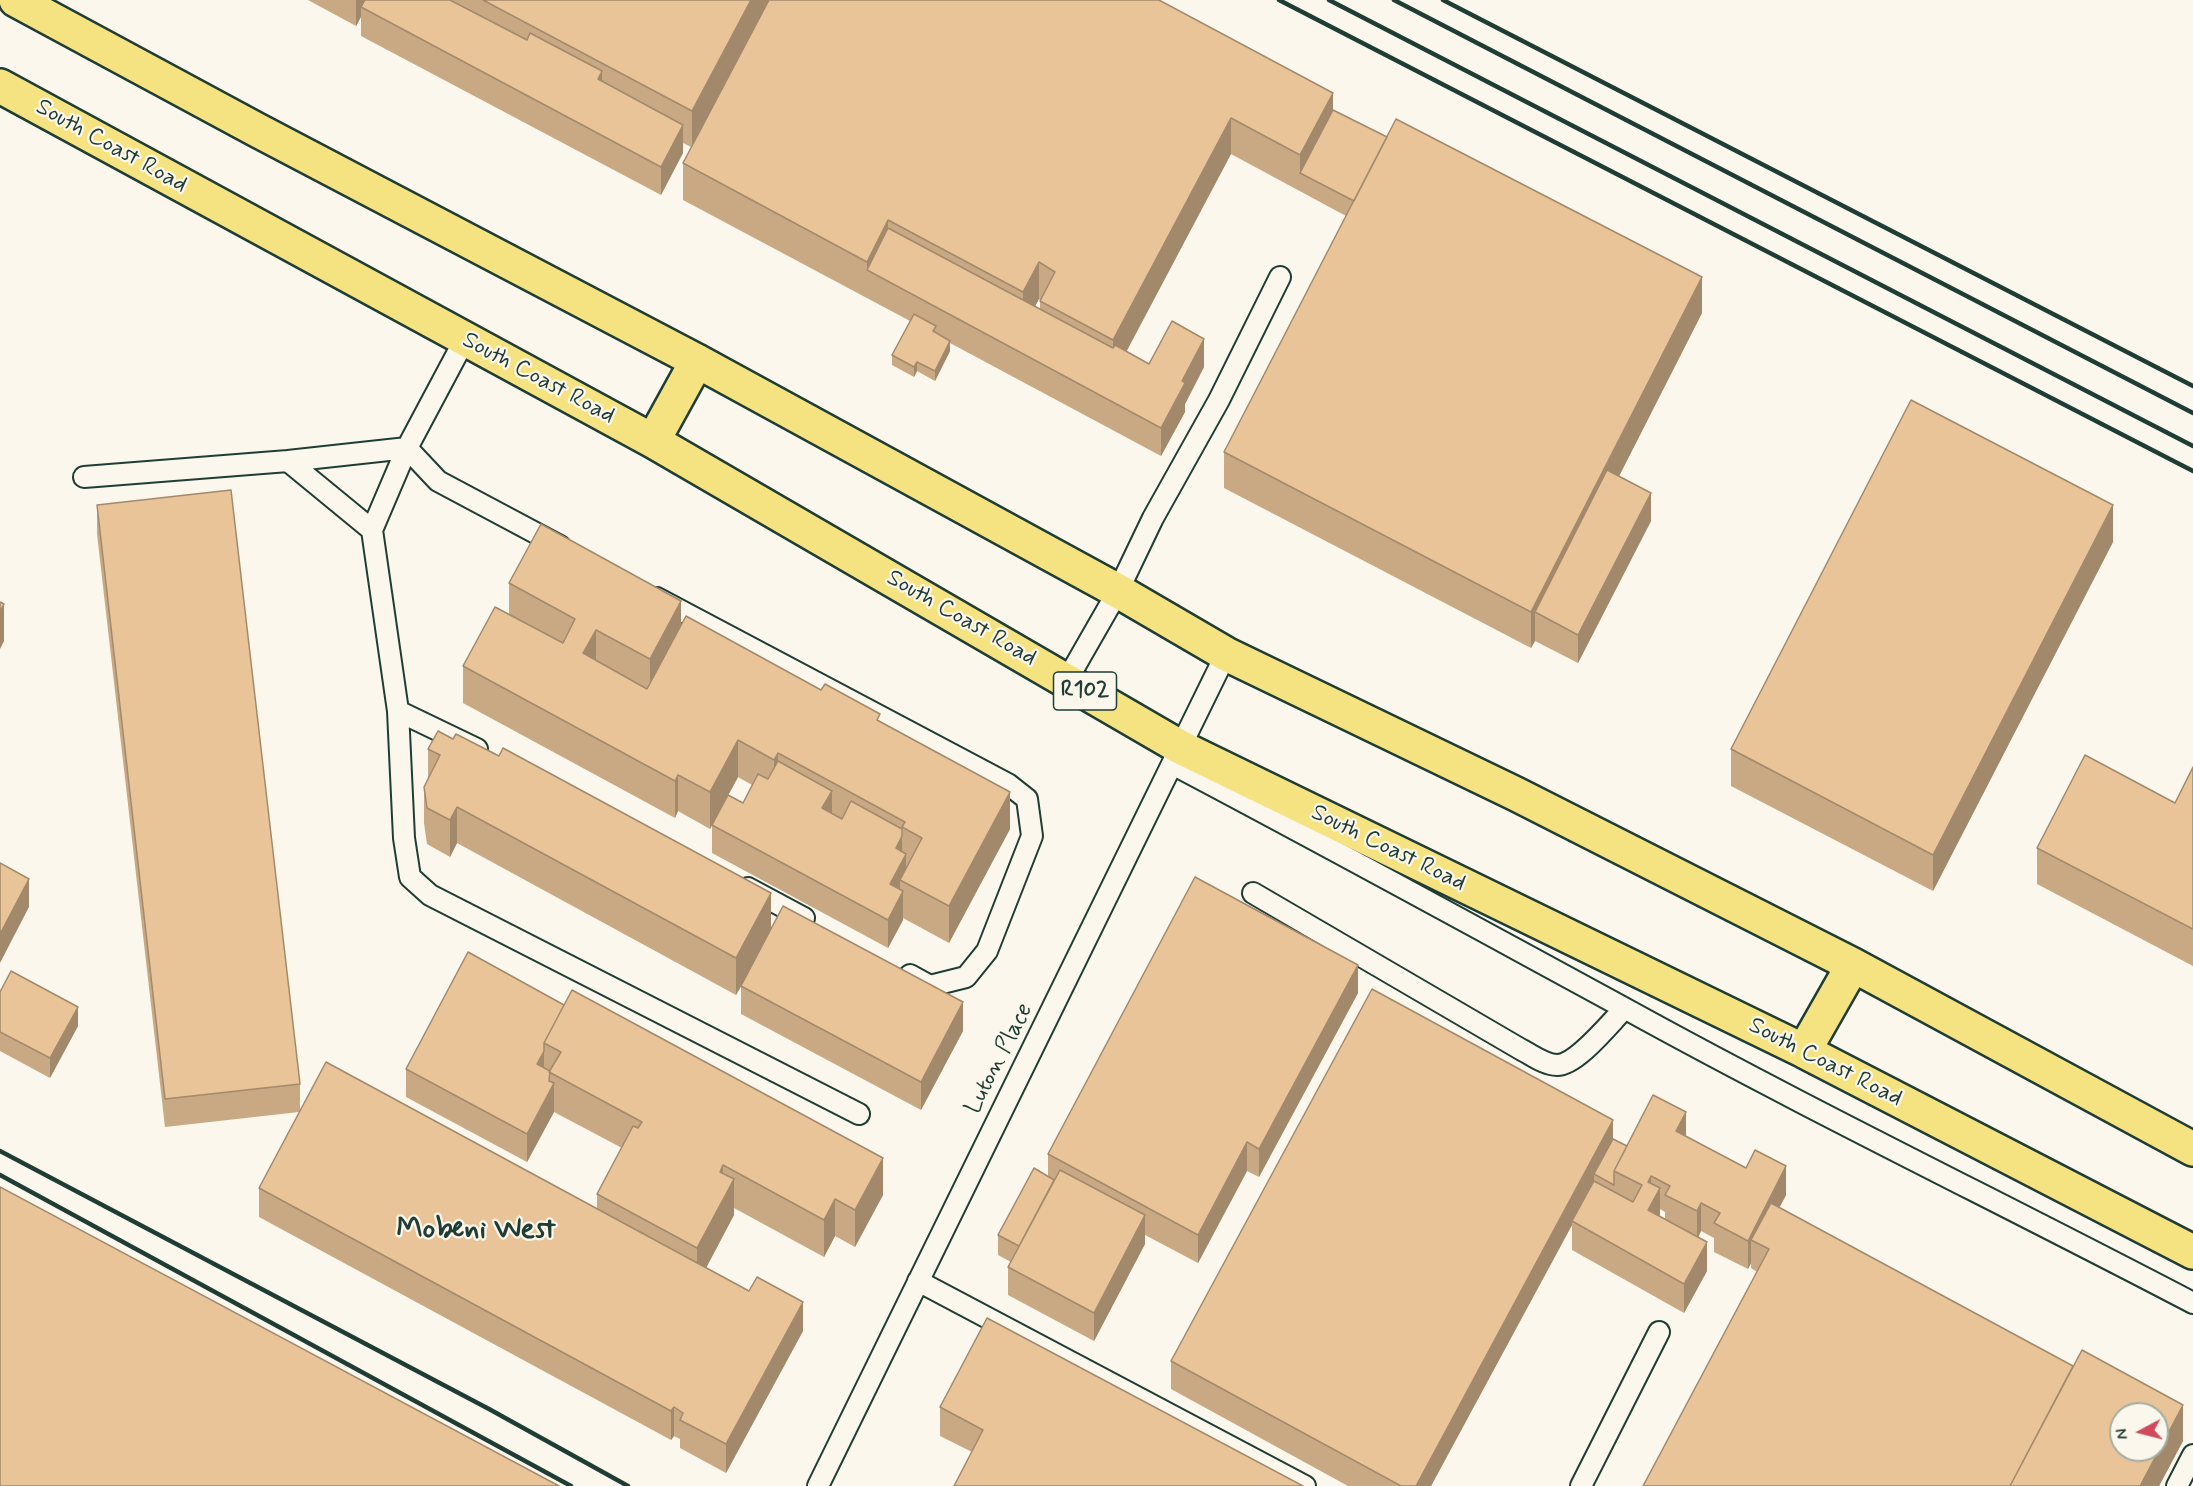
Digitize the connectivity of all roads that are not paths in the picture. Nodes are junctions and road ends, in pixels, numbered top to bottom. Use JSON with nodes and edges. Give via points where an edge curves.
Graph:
{"nodes":[{"id":1,"x":16,"y":0,"type":"edge"},
{"id":2,"x":0,"y":86,"type":"edge"},
{"id":3,"x":1280,"y":277,"type":"dead end"},
{"id":4,"x":465,"y":339,"type":"junction"},
{"id":5,"x":697,"y":361,"type":"junction"},
{"id":6,"x":653,"y":441,"type":"junction"},
{"id":7,"x":408,"y":448,"type":"junction"},
{"id":8,"x":288,"y":461,"type":"junction"},
{"id":9,"x":84,"y":477,"type":"dead end"},
{"id":10,"x":372,"y":530,"type":"junction"},
{"id":11,"x":575,"y":554,"type":"edge"},
{"id":12,"x":639,"y":588,"type":"edge"},
{"id":13,"x":1118,"y":591,"type":"junction"},
{"id":14,"x":1226,"y":654,"type":"junction"},
{"id":15,"x":1067,"y":680,"type":"junction"},
{"id":16,"x":398,"y":711,"type":"junction"},
{"id":17,"x":1176,"y":756,"type":"junction"},
{"id":18,"x":495,"y":758,"type":"edge"},
{"id":19,"x":736,"y":882,"type":"edge"},
{"id":20,"x":1253,"y":893,"type":"dead end"},
{"id":21,"x":818,"y":926,"type":"edge"},
{"id":22,"x":890,"y":964,"type":"edge"},
{"id":23,"x":1853,"y":965,"type":"junction"},
{"id":24,"x":1624,"y":1009,"type":"junction"},
{"id":25,"x":1804,"y":1051,"type":"junction"},
{"id":26,"x":859,"y":1114,"type":"dead end"},
{"id":27,"x":2193,"y":1149,"type":"edge"},
{"id":28,"x":2193,"y":1252,"type":"edge"},
{"id":29,"x":918,"y":1281,"type":"junction"},
{"id":30,"x":2193,"y":1303,"type":"edge"},
{"id":31,"x":1659,"y":1332,"type":"dead end"},
{"id":32,"x":2193,"y":1455,"type":"edge"},
{"id":33,"x":818,"y":1486,"type":"edge"},
{"id":34,"x":1305,"y":1486,"type":"edge"},
{"id":35,"x":1581,"y":1486,"type":"edge"},
{"id":36,"x":2177,"y":1486,"type":"edge"}],
"edges":[{"from":1,"to":5,"type":"highway"},
{"from":2,"to":4,"type":"highway","name":"South Coast Road","number":"R102"},
{"from":3,"to":13,"type":"lane"},
{"from":4,"to":6,"type":"highway","name":"South Coast Road","number":"R102"},
{"from":4,"to":7,"type":"lane"},
{"from":5,"to":6,"type":"highway"},
{"from":5,"to":13,"type":"highway"},
{"from":6,"to":15,"type":"highway","name":"South Coast Road","number":"R102"},
{"from":7,"to":8,"type":"lane"},
{"from":7,"to":10,"type":"lane"},
{"from":7,"to":11,"type":"lane","via":[[438,481]]},
{"from":8,"to":9,"type":"lane"},
{"from":8,"to":10,"type":"lane"},
{"from":10,"to":16,"type":"lane"},
{"from":12,"to":22,"type":"lane","via":[[1008,784],[1027,799],[1032,836],[987,951],[966,977],[930,986]]},
{"from":13,"to":14,"type":"highway"},
{"from":13,"to":15,"type":"lane"},
{"from":14,"to":17,"type":"lane","name":"Luton Place"},
{"from":14,"to":23,"type":"highway","via":[[1516,794]]},
{"from":15,"to":17,"type":"highway","name":"South Coast Road","number":"R102"},
{"from":16,"to":18,"type":"lane"},
{"from":16,"to":26,"type":"lane","via":[[404,838],[410,877],[430,895]]},
{"from":17,"to":24,"type":"lane","via":[[1351,859]]},
{"from":17,"to":25,"type":"highway","name":"South Coast Road","number":"R102"},
{"from":17,"to":29,"type":"lane","name":"Luton Place"},
{"from":19,"to":21,"type":"lane"},
{"from":20,"to":24,"type":"lane","via":[[1543,1061],[1556,1065],[1568,1062]]},
{"from":23,"to":25,"type":"highway"},
{"from":23,"to":27,"type":"highway"},
{"from":24,"to":30,"type":"lane"},
{"from":25,"to":28,"type":"highway","name":"South Coast Road","number":"R102"},
{"from":29,"to":33,"type":"lane","name":"Luton Place"},
{"from":29,"to":34,"type":"lane"},
{"from":31,"to":35,"type":"lane"},
{"from":32,"to":36,"type":"lane"}]}
